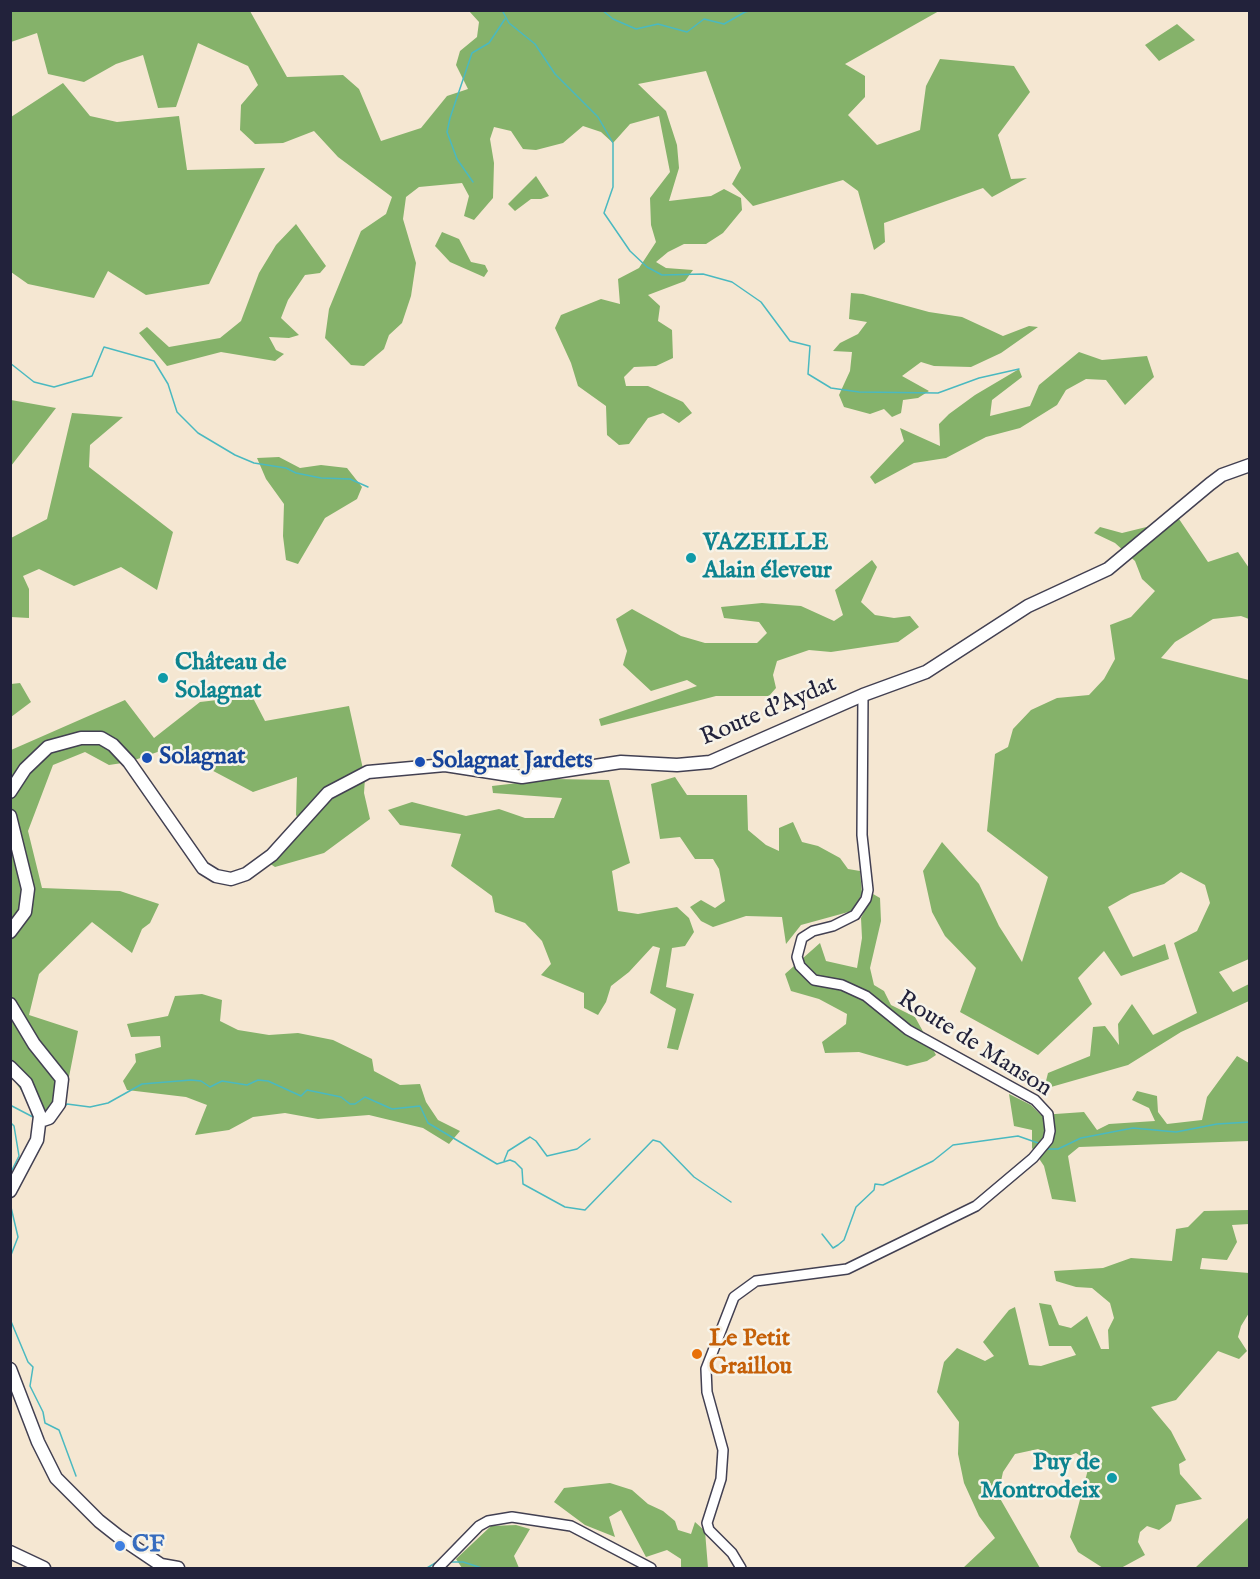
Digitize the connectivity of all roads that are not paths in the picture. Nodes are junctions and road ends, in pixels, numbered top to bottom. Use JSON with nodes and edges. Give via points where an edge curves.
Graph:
{"nodes":[{"id":1,"x":1250,"y":465,"type":"edge"},
{"id":2,"x":863,"y":695,"type":"junction"},
{"id":3,"x":10,"y":792,"type":"edge"},
{"id":4,"x":10,"y":816,"type":"edge"},
{"id":5,"x":10,"y":932,"type":"edge"},
{"id":6,"x":10,"y":1004,"type":"edge"},
{"id":7,"x":10,"y":1067,"type":"edge"},
{"id":8,"x":40,"y":1122,"type":"junction"},
{"id":9,"x":11,"y":1191,"type":"edge"},
{"id":10,"x":10,"y":1370,"type":"edge"},
{"id":11,"x":10,"y":1552,"type":"edge"},
{"id":12,"x":160,"y":1567,"type":"edge"},
{"id":13,"x":44,"y":1569,"type":"edge"},
{"id":14,"x":178,"y":1569,"type":"edge"},
{"id":15,"x":438,"y":1569,"type":"edge"},
{"id":16,"x":651,"y":1569,"type":"edge"},
{"id":17,"x":741,"y":1569,"type":"edge"}],
"edges":[{"from":1,"to":2,"type":"main road","name":"Route d'Aydat","via":[[1222,475],[1108,569],[1028,606],[926,672]]},
{"from":2,"to":3,"type":"main road","name":"Route d'Aydat","via":[[725,757],[695,765],[621,762],[522,777],[445,765],[368,772],[328,793],[272,855],[246,874],[231,879],[203,868],[129,762],[101,738],[81,738],[48,747],[25,769]]},
{"from":2,"to":17,"type":"street","name":"Route de Manson","via":[[862,835],[866,899],[855,915],[802,938],[797,957],[800,966],[814,980],[842,985],[866,996],[908,1030],[1035,1100],[1048,1114],[1050,1131],[1048,1140],[1033,1158],[967,1211],[847,1269],[756,1281],[731,1301],[706,1372],[723,1450],[721,1479],[707,1523]]},
{"from":4,"to":5,"type":"main road","via":[[28,889],[25,912]]},
{"from":6,"to":8,"type":"main road","via":[[34,1044],[62,1079],[58,1104],[49,1118]]},
{"from":7,"to":8,"type":"main road","via":[[31,1092]]},
{"from":8,"to":9,"type":"main road","via":[[37,1140]]},
{"from":10,"to":12,"type":"main road","via":[[56,1478],[99,1521]]},
{"from":11,"to":13,"type":"main road"},
{"from":12,"to":14,"type":"main road"},
{"from":15,"to":16,"type":"street","via":[[479,1526],[512,1517],[571,1526]]}]}
